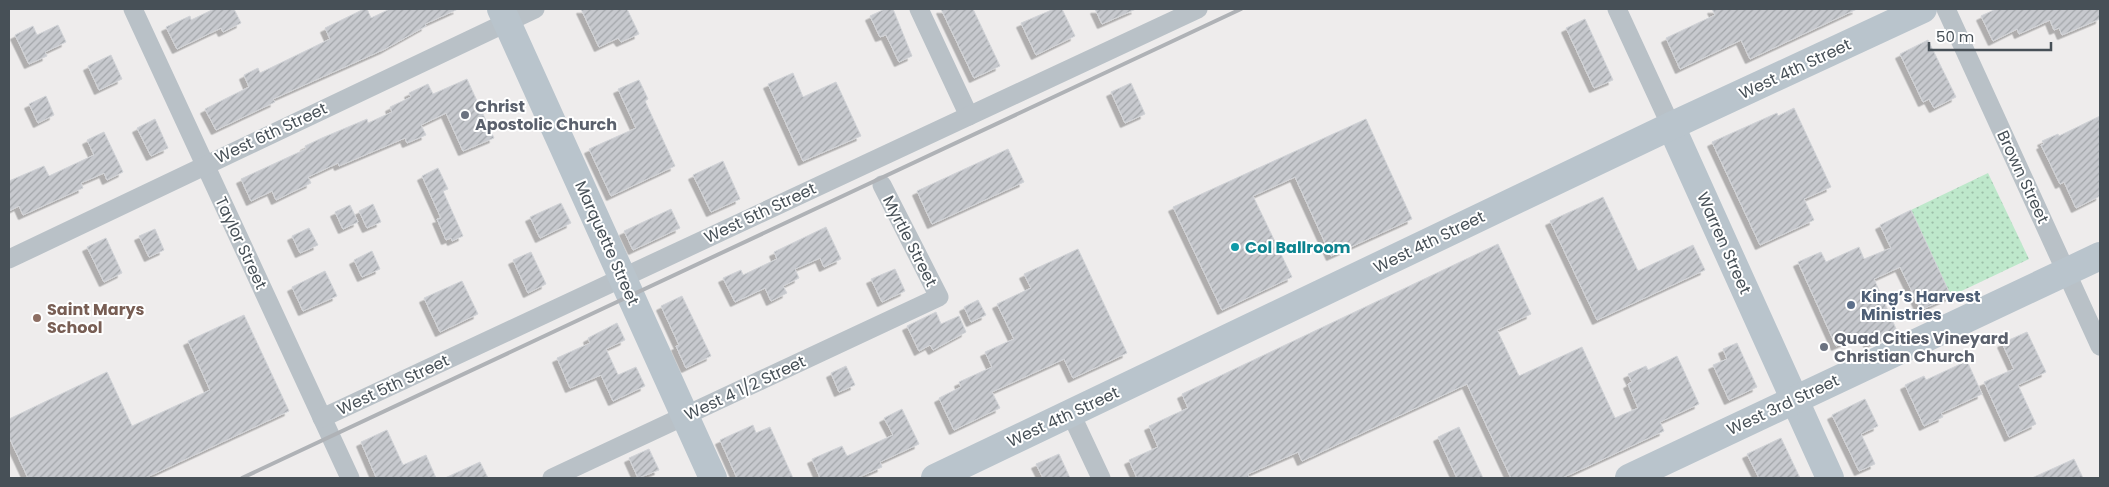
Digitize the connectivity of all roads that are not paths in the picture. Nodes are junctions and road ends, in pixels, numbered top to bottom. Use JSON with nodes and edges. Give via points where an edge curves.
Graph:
{"nodes":[{"id":1,"x":132,"y":9,"type":"edge"},
{"id":2,"x":535,"y":9,"type":"edge"},
{"id":3,"x":919,"y":9,"type":"edge"},
{"id":4,"x":1198,"y":9,"type":"edge"},
{"id":5,"x":1617,"y":9,"type":"edge"},
{"id":6,"x":1923,"y":9,"type":"edge"},
{"id":7,"x":1946,"y":9,"type":"edge"},
{"id":8,"x":504,"y":15,"type":"edge"},
{"id":9,"x":969,"y":116,"type":"junction"},
{"id":10,"x":1671,"y":126,"type":"junction"},
{"id":11,"x":205,"y":164,"type":"junction"},
{"id":12,"x":882,"y":185,"type":"dead end"},
{"id":13,"x":2100,"y":256,"type":"edge"},
{"id":14,"x":9,"y":259,"type":"edge"},
{"id":15,"x":2066,"y":272,"type":"junction"},
{"id":16,"x":623,"y":278,"type":"junction"},
{"id":17,"x":938,"y":297,"type":"joint"},
{"id":18,"x":2100,"y":346,"type":"edge"},
{"id":19,"x":1795,"y":400,"type":"junction"},
{"id":20,"x":1071,"y":414,"type":"junction"},
{"id":21,"x":686,"y":416,"type":"junction"},
{"id":22,"x":322,"y":418,"type":"junction"},
{"id":23,"x":350,"y":478,"type":"edge"},
{"id":24,"x":552,"y":478,"type":"edge"},
{"id":25,"x":713,"y":478,"type":"edge"},
{"id":26,"x":935,"y":478,"type":"edge"},
{"id":27,"x":1101,"y":478,"type":"edge"},
{"id":28,"x":1629,"y":478,"type":"edge"},
{"id":29,"x":1830,"y":478,"type":"edge"}],
"edges":[{"from":1,"to":11,"type":"street","name":"Taylor Street"},
{"from":2,"to":8,"type":"street","name":"West 6th Street"},
{"from":3,"to":9,"type":"street"},
{"from":4,"to":9,"type":"street","name":"West 5th Street"},
{"from":5,"to":10,"type":"street","name":"Warren Street"},
{"from":6,"to":10,"type":"street","name":"West 4th Street"},
{"from":7,"to":15,"type":"street","name":"Brown Street"},
{"from":8,"to":11,"type":"street","name":"West 6th Street"},
{"from":8,"to":16,"type":"street","name":"Marquette Street"},
{"from":9,"to":16,"type":"street","name":"West 5th Street"},
{"from":10,"to":19,"type":"street","name":"Warren Street"},
{"from":10,"to":20,"type":"street","name":"West 4th Street"},
{"from":11,"to":14,"type":"street","name":"West 6th Street"},
{"from":11,"to":22,"type":"street","name":"Taylor Street"},
{"from":12,"to":17,"type":"street","name":"Myrtle Street"},
{"from":13,"to":15,"type":"street","name":"West 3rd Street"},
{"from":15,"to":18,"type":"street","name":"Brown Street"},
{"from":15,"to":19,"type":"street","name":"West 3rd Street"},
{"from":16,"to":21,"type":"street","name":"Marquette Street"},
{"from":16,"to":22,"type":"street","name":"West 5th Street"},
{"from":17,"to":21,"type":"street","name":"West 4 1/2 Street"},
{"from":19,"to":28,"type":"street","name":"West 3rd Street"},
{"from":19,"to":29,"type":"street","name":"Warren Street"},
{"from":20,"to":26,"type":"street","name":"West 4th Street"},
{"from":20,"to":27,"type":"street"},
{"from":21,"to":24,"type":"street","name":"West 4 1/2 Street"},
{"from":21,"to":25,"type":"street","name":"Marquette Street"},
{"from":22,"to":23,"type":"street","name":"Taylor Street"}]}
